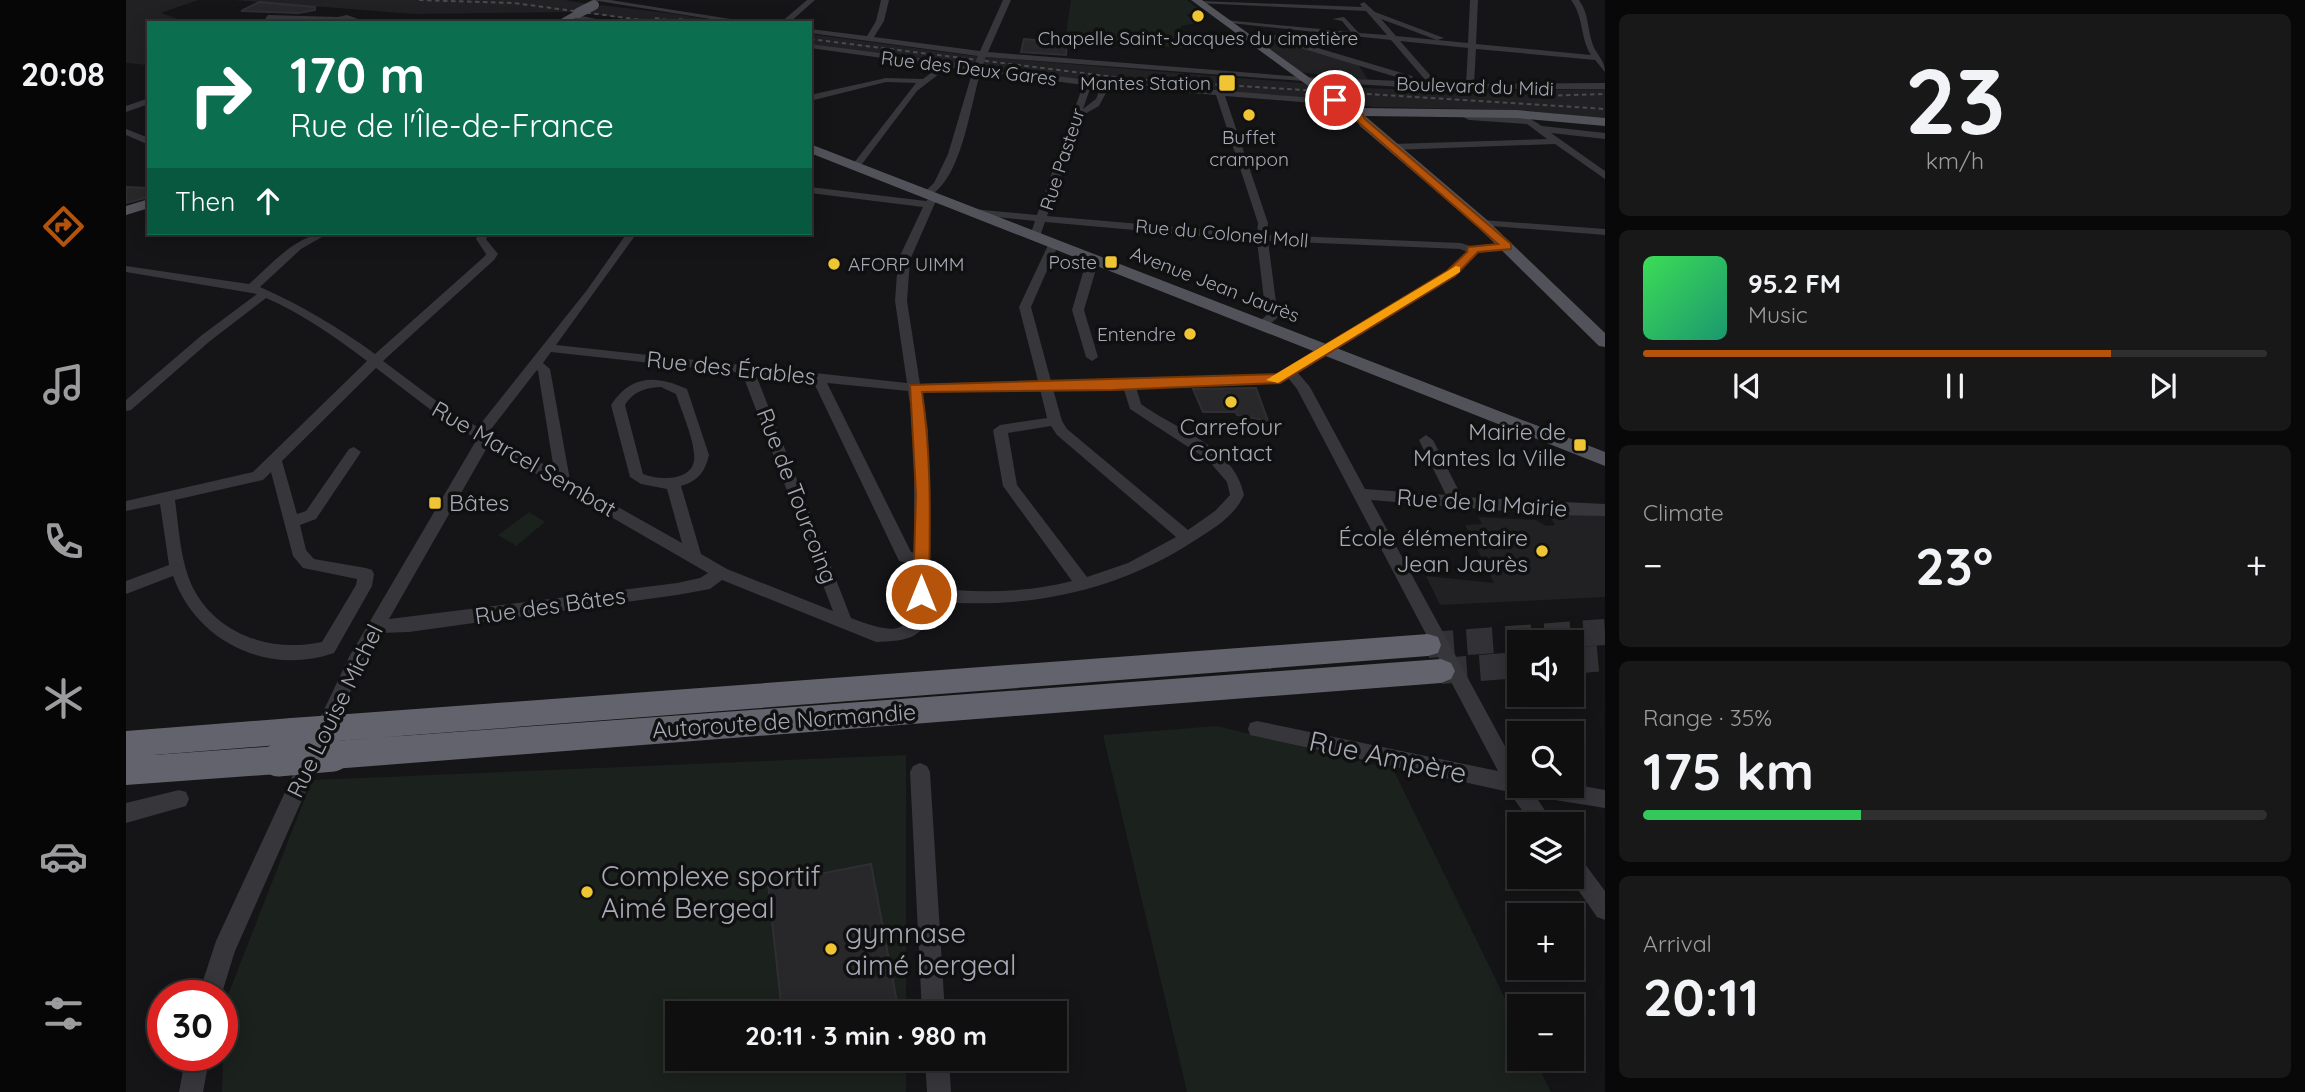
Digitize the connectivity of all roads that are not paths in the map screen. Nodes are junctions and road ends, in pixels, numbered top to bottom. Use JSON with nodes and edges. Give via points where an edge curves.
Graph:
{"nodes":[{"id":1,"x":580,"y":0,"type":"edge"},
{"id":2,"x":811,"y":0,"type":"edge"},
{"id":3,"x":885,"y":0,"type":"edge"},
{"id":4,"x":1007,"y":0,"type":"edge"},
{"id":5,"x":1360,"y":0,"type":"edge"},
{"id":6,"x":1475,"y":0,"type":"edge"},
{"id":7,"x":1574,"y":0,"type":"edge"},
{"id":8,"x":1198,"y":1,"type":"edge"},
{"id":9,"x":599,"y":2,"type":"edge"},
{"id":10,"x":694,"y":6,"type":"dead end"},
{"id":11,"x":662,"y":9,"type":"joint"},
{"id":12,"x":1371,"y":11,"type":"junction"},
{"id":13,"x":686,"y":13,"type":"junction"},
{"id":14,"x":575,"y":14,"type":"junction"},
{"id":15,"x":337,"y":19,"type":"junction"},
{"id":16,"x":1336,"y":19,"type":"dead end"},
{"id":17,"x":304,"y":21,"type":"edge"},
{"id":18,"x":332,"y":21,"type":"edge"},
{"id":19,"x":352,"y":21,"type":"edge"},
{"id":20,"x":563,"y":21,"type":"edge"},
{"id":21,"x":597,"y":21,"type":"edge"},
{"id":22,"x":739,"y":21,"type":"edge"},
{"id":23,"x":786,"y":21,"type":"edge"},
{"id":24,"x":1225,"y":22,"type":"junction"},
{"id":25,"x":1244,"y":26,"type":"junction"},
{"id":26,"x":812,"y":31,"type":"edge"},
{"id":27,"x":1357,"y":35,"type":"junction"},
{"id":28,"x":869,"y":39,"type":"junction"},
{"id":29,"x":1394,"y":39,"type":"junction"},
{"id":30,"x":1451,"y":44,"type":"junction"},
{"id":31,"x":812,"y":46,"type":"edge"},
{"id":32,"x":1472,"y":47,"type":"junction"},
{"id":33,"x":1597,"y":58,"type":"junction"},
{"id":34,"x":980,"y":62,"type":"junction"},
{"id":35,"x":945,"y":66,"type":"junction"},
{"id":36,"x":1288,"y":69,"type":"junction"},
{"id":37,"x":1605,"y":70,"type":"edge"},
{"id":38,"x":1275,"y":76,"type":"junction"},
{"id":39,"x":1303,"y":79,"type":"junction"},
{"id":40,"x":922,"y":81,"type":"junction"},
{"id":41,"x":1088,"y":83,"type":"junction"},
{"id":42,"x":1106,"y":85,"type":"junction"},
{"id":43,"x":1435,"y":86,"type":"junction"},
{"id":44,"x":1605,"y":86,"type":"edge"},
{"id":45,"x":1470,"y":88,"type":"junction"},
{"id":46,"x":1220,"y":95,"type":"junction"},
{"id":47,"x":812,"y":97,"type":"edge"},
{"id":48,"x":1337,"y":101,"type":"junction"},
{"id":49,"x":147,"y":102,"type":"edge"},
{"id":50,"x":126,"y":109,"type":"edge"},
{"id":51,"x":1362,"y":112,"type":"junction"},
{"id":52,"x":1458,"y":113,"type":"junction"},
{"id":53,"x":1076,"y":114,"type":"junction"},
{"id":54,"x":1605,"y":122,"type":"edge"},
{"id":55,"x":1539,"y":128,"type":"junction"},
{"id":56,"x":126,"y":130,"type":"edge"},
{"id":57,"x":1605,"y":136,"type":"edge"},
{"id":58,"x":147,"y":139,"type":"edge"},
{"id":59,"x":1556,"y":141,"type":"junction"},
{"id":60,"x":1393,"y":147,"type":"junction"},
{"id":61,"x":812,"y":149,"type":"edge"},
{"id":62,"x":856,"y":166,"type":"junction"},
{"id":63,"x":1605,"y":176,"type":"edge"},
{"id":64,"x":812,"y":190,"type":"edge"},
{"id":65,"x":931,"y":199,"type":"junction"},
{"id":66,"x":147,"y":205,"type":"edge"},
{"id":67,"x":126,"y":212,"type":"edge"},
{"id":68,"x":973,"y":212,"type":"junction"},
{"id":69,"x":1043,"y":216,"type":"junction"},
{"id":70,"x":1482,"y":223,"type":"junction"},
{"id":71,"x":1605,"y":232,"type":"edge"},
{"id":72,"x":320,"y":235,"type":"edge"},
{"id":73,"x":483,"y":235,"type":"edge"},
{"id":74,"x":631,"y":235,"type":"edge"},
{"id":75,"x":1035,"y":236,"type":"junction"},
{"id":76,"x":1262,"y":238,"type":"junction"},
{"id":77,"x":1054,"y":243,"type":"junction"},
{"id":78,"x":1507,"y":247,"type":"junction"},
{"id":79,"x":1472,"y":250,"type":"junction"},
{"id":80,"x":1093,"y":259,"type":"junction"},
{"id":81,"x":126,"y":269,"type":"edge"},
{"id":82,"x":252,"y":288,"type":"junction"},
{"id":83,"x":266,"y":293,"type":"junction"},
{"id":84,"x":1262,"y":325,"type":"junction"},
{"id":85,"x":1605,"y":342,"type":"edge"},
{"id":86,"x":548,"y":348,"type":"junction"},
{"id":87,"x":1326,"y":350,"type":"junction"},
{"id":88,"x":1091,"y":357,"type":"dead end"},
{"id":89,"x":638,"y":358,"type":"junction"},
{"id":90,"x":374,"y":362,"type":"junction"},
{"id":91,"x":536,"y":364,"type":"junction"},
{"id":92,"x":747,"y":369,"type":"junction"},
{"id":93,"x":1290,"y":372,"type":"junction"},
{"id":94,"x":818,"y":377,"type":"junction"},
{"id":95,"x":645,"y":384,"type":"junction"},
{"id":96,"x":1129,"y":384,"type":"junction"},
{"id":97,"x":1047,"y":387,"type":"junction"},
{"id":98,"x":915,"y":388,"type":"junction"},
{"id":99,"x":126,"y":407,"type":"edge"},
{"id":100,"x":1055,"y":421,"type":"junction"},
{"id":101,"x":483,"y":436,"type":"junction"},
{"id":102,"x":1426,"y":440,"type":"dead end"},
{"id":103,"x":354,"y":452,"type":"dead end"},
{"id":104,"x":1605,"y":459,"type":"edge"},
{"id":105,"x":275,"y":460,"type":"junction"},
{"id":106,"x":563,"y":483,"type":"junction"},
{"id":107,"x":673,"y":483,"type":"junction"},
{"id":108,"x":1359,"y":494,"type":"junction"},
{"id":109,"x":167,"y":497,"type":"junction"},
{"id":110,"x":1457,"y":502,"type":"junction"},
{"id":111,"x":126,"y":506,"type":"edge"},
{"id":112,"x":1605,"y":510,"type":"edge"},
{"id":113,"x":293,"y":522,"type":"junction"},
{"id":114,"x":1188,"y":538,"type":"junction"},
{"id":115,"x":694,"y":557,"type":"junction"},
{"id":116,"x":921,"y":561,"type":"junction"},
{"id":117,"x":177,"y":568,"type":"junction"},
{"id":118,"x":721,"y":573,"type":"junction"},
{"id":119,"x":1084,"y":585,"type":"junction"},
{"id":120,"x":126,"y":588,"type":"edge"},
{"id":121,"x":921,"y":594,"type":"junction"},
{"id":122,"x":843,"y":622,"type":"junction"},
{"id":123,"x":376,"y":626,"type":"junction"},
{"id":124,"x":1428,"y":645,"type":"tunnel mouth"},
{"id":125,"x":1441,"y":671,"type":"tunnel mouth"},
{"id":126,"x":1257,"y":729,"type":"dead end"},
{"id":127,"x":126,"y":744,"type":"edge"},
{"id":128,"x":1507,"y":763,"type":"edge"},
{"id":129,"x":126,"y":771,"type":"edge"},
{"id":130,"x":920,"y":772,"type":"dead end"},
{"id":131,"x":1507,"y":782,"type":"edge"},
{"id":132,"x":1584,"y":796,"type":"edge"},
{"id":133,"x":179,"y":799,"type":"dead end"},
{"id":134,"x":1605,"y":799,"type":"edge"},
{"id":135,"x":126,"y":813,"type":"edge"},
{"id":136,"x":1584,"y":880,"type":"edge"},
{"id":137,"x":1605,"y":909,"type":"edge"},
{"id":138,"x":214,"y":980,"type":"edge"},
{"id":139,"x":933,"y":1001,"type":"edge"},
{"id":140,"x":195,"y":1071,"type":"edge"},
{"id":141,"x":938,"y":1071,"type":"edge"},
{"id":142,"x":191,"y":1092,"type":"edge"},
{"id":143,"x":939,"y":1092,"type":"edge"}],
"edges":[{"from":1,"to":9,"type":"street"},
{"from":2,"to":23,"type":"street"},
{"from":3,"to":28,"type":"street"},
{"from":4,"to":34,"type":"street"},
{"from":5,"to":12,"type":"street"},
{"from":6,"to":32,"type":"street"},
{"from":7,"to":33,"type":"street","via":[[1583,11],[1588,44]]},
{"from":8,"to":12,"type":"street"},
{"from":8,"to":24,"type":"main road"},
{"from":9,"to":11,"type":"street"},
{"from":9,"to":14,"type":"main road","bridge":true},
{"from":10,"to":13,"type":"street"},
{"from":11,"to":13,"type":"street"},
{"from":12,"to":29,"type":"street"},
{"from":12,"to":30,"type":"street"},
{"from":13,"to":22,"type":"street"},
{"from":14,"to":20,"type":"main road"},
{"from":14,"to":21,"type":"street"},
{"from":15,"to":17,"type":"street"},
{"from":15,"to":18,"type":"street"},
{"from":15,"to":19,"type":"street"},
{"from":16,"to":27,"type":"street","via":[[1344,19]]},
{"from":24,"to":25,"type":"street"},
{"from":24,"to":36,"type":"main road"},
{"from":25,"to":27,"type":"street"},
{"from":25,"to":43,"type":"street"},
{"from":26,"to":28,"type":"street"},
{"from":27,"to":29,"type":"street"},
{"from":28,"to":34,"type":"street"},
{"from":29,"to":30,"type":"street"},
{"from":29,"to":43,"type":"street"},
{"from":30,"to":32,"type":"street"},
{"from":31,"to":35,"type":"street","name":"Rue des Deux Gares"},
{"from":32,"to":33,"type":"street"},
{"from":32,"to":45,"type":"street"},
{"from":33,"to":37,"type":"street"},
{"from":34,"to":35,"type":"street","name":"Rue des Deux Gares"},
{"from":34,"to":38,"type":"street","name":"Boulevard du Midi"},
{"from":34,"to":41,"type":"street","name":"Rue des Deux Gares"},
{"from":34,"to":65,"type":"street","via":[[954,153]]},
{"from":35,"to":40,"type":"street"},
{"from":36,"to":38,"type":"street"},
{"from":36,"to":39,"type":"main road"},
{"from":38,"to":39,"type":"street","name":"Boulevard du Midi"},
{"from":39,"to":43,"type":"street","name":"Boulevard du Midi"},
{"from":39,"to":48,"type":"main road","bridge":true},
{"from":40,"to":47,"type":"street","via":[[886,80]]},
{"from":40,"to":62,"type":"street"},
{"from":41,"to":42,"type":"street","name":"Rue des Deux Gares"},
{"from":41,"to":53,"type":"street","name":"Rue Pasteur"},
{"from":42,"to":46,"type":"street","name":"Rue des Deux Gares"},
{"from":42,"to":53,"type":"street","via":[[1099,103]]},
{"from":43,"to":45,"type":"street","name":"Boulevard du Midi"},
{"from":44,"to":45,"type":"street","name":"Boulevard du Midi"},
{"from":46,"to":48,"type":"street","name":"Rue des Deux Gares"},
{"from":46,"to":76,"type":"street","via":[[1261,209]]},
{"from":48,"to":51,"type":"main road"},
{"from":49,"to":50,"type":"street"},
{"from":51,"to":52,"type":"main road"},
{"from":51,"to":60,"type":"main road","via":[[1361,120]]},
{"from":52,"to":54,"type":"main road"},
{"from":52,"to":55,"type":"street","via":[[1523,120]]},
{"from":53,"to":69,"type":"street","name":"Rue Pasteur"},
{"from":55,"to":57,"type":"street"},
{"from":55,"to":59,"type":"street"},
{"from":56,"to":58,"type":"street"},
{"from":59,"to":60,"type":"street"},
{"from":59,"to":63,"type":"street"},
{"from":60,"to":70,"type":"main road"},
{"from":61,"to":62,"type":"main road","name":"Avenue Jean Jaurès"},
{"from":62,"to":65,"type":"main road","name":"Avenue Jean Jaurès"},
{"from":64,"to":65,"type":"street"},
{"from":65,"to":68,"type":"main road","name":"Avenue Jean Jaurès"},
{"from":65,"to":98,"type":"street","via":[[905,260],[901,301]]},
{"from":66,"to":67,"type":"main road"},
{"from":68,"to":69,"type":"street","name":"Rue du Colonel Moll"},
{"from":68,"to":75,"type":"main road","name":"Avenue Jean Jaurès"},
{"from":69,"to":75,"type":"street","name":"Rue Pasteur"},
{"from":69,"to":76,"type":"street","name":"Rue du Colonel Moll"},
{"from":70,"to":71,"type":"street"},
{"from":70,"to":78,"type":"main road"},
{"from":72,"to":82,"type":"street","via":[[298,247]]},
{"from":73,"to":90,"type":"street","via":[[490,258]]},
{"from":74,"to":86,"type":"street","name":"Rue Louise Michel"},
{"from":75,"to":77,"type":"main road","name":"Avenue Jean Jaurès"},
{"from":76,"to":79,"type":"street","name":"Rue du Colonel Moll"},
{"from":76,"to":84,"type":"street","via":[[1272,317]]},
{"from":77,"to":80,"type":"main road","name":"Avenue Jean Jaurès"},
{"from":77,"to":97,"type":"street","via":[[1026,307]]},
{"from":78,"to":79,"type":"street","name":"Rue du Colonel Moll"},
{"from":78,"to":85,"type":"main road"},
{"from":79,"to":87,"type":"street","name":"Rue des Érables","via":[[1451,274]]},
{"from":80,"to":84,"type":"main road","name":"Avenue Jean Jaurès"},
{"from":80,"to":88,"type":"street","via":[[1078,310]]},
{"from":81,"to":82,"type":"street","name":"Rue Marcel Sembat"},
{"from":82,"to":83,"type":"street","name":"Rue Marcel Sembat"},
{"from":83,"to":90,"type":"street","name":"Rue Marcel Sembat","via":[[322,321]]},
{"from":83,"to":99,"type":"street"},
{"from":84,"to":87,"type":"main road","name":"Avenue Jean Jaurès"},
{"from":86,"to":89,"type":"street","name":"Rue des Érables"},
{"from":86,"to":91,"type":"street","name":"Rue Louise Michel"},
{"from":87,"to":93,"type":"street","name":"Rue des Érables"},
{"from":87,"to":104,"type":"main road","name":"Avenue Jean Jaurès"},
{"from":89,"to":92,"type":"street","name":"Rue des Érables"},
{"from":89,"to":95,"type":"street"},
{"from":90,"to":101,"type":"street","name":"Rue Marcel Sembat"},
{"from":90,"to":105,"type":"street"},
{"from":91,"to":101,"type":"street","name":"Rue Louise Michel"},
{"from":91,"to":106,"type":"street","via":[[544,369]]},
{"from":92,"to":94,"type":"street","name":"Rue des Érables"},
{"from":92,"to":122,"type":"street","name":"Rue de Tourcoing"},
{"from":93,"to":96,"type":"street","name":"Rue des Érables","via":[[1271,380]]},
{"from":93,"to":108,"type":"street","via":[[1303,387]]},
{"from":94,"to":98,"type":"street","name":"Rue des Érables"},
{"from":94,"to":116,"type":"street","via":[[905,558]]},
{"from":95,"to":107,"type":"street","via":[[624,394],[618,405],[633,469],[647,482]]},
{"from":95,"to":107,"type":"street","via":[[663,383],[682,392],[702,455],[693,474]]},
{"from":96,"to":97,"type":"street","name":"Rue des Érables"},
{"from":96,"to":114,"type":"street","via":[[1135,406],[1219,461],[1237,483],[1235,501]]},
{"from":97,"to":98,"type":"street","name":"Rue des Érables"},
{"from":97,"to":100,"type":"street"},
{"from":98,"to":116,"type":"street","via":[[921,430]]},
{"from":100,"to":114,"type":"street","via":[[1062,432]]},
{"from":100,"to":119,"type":"street","via":[[1000,430],[1010,486]]},
{"from":101,"to":106,"type":"street","name":"Rue Marcel Sembat"},
{"from":101,"to":123,"type":"street","name":"Rue Louise Michel"},
{"from":102,"to":110,"type":"street"},
{"from":103,"to":113,"type":"street","via":[[311,515]]},
{"from":105,"to":109,"type":"street","via":[[258,476]]},
{"from":105,"to":113,"type":"street"},
{"from":106,"to":115,"type":"street","name":"Rue Marcel Sembat"},
{"from":107,"to":115,"type":"street"},
{"from":108,"to":110,"type":"street","name":"Rue de la Mairie"},
{"from":108,"to":128,"type":"street"},
{"from":109,"to":111,"type":"street"},
{"from":109,"to":117,"type":"street"},
{"from":110,"to":112,"type":"street","name":"Rue de la Mairie"},
{"from":113,"to":117,"type":"street","via":[[299,552],[309,564],[366,574],[364,586],[328,648],[315,653],[265,653],[226,637],[200,612]]},
{"from":114,"to":119,"type":"street","via":[[1140,565]]},
{"from":115,"to":118,"type":"street","name":"Rue Marcel Sembat"},
{"from":116,"to":121,"type":"street"},
{"from":117,"to":120,"type":"street"},
{"from":118,"to":122,"type":"street","name":"Rue Marcel Sembat"},
{"from":118,"to":123,"type":"street","name":"Rue des Bâtes","via":[[704,584],[677,589]]},
{"from":119,"to":121,"type":"street","via":[[1009,600]]},
{"from":121,"to":122,"type":"street","name":"Rue Marcel Sembat","via":[[914,628],[889,637]]},
{"from":123,"to":138,"type":"street","name":"Rue Louise Michel","via":[[300,780]]},
{"from":124,"to":127,"type":"highway","name":"Autoroute de Normandie","bridge":true},
{"from":125,"to":129,"type":"highway","name":"Autoroute de Normandie","bridge":true},
{"from":126,"to":131,"type":"street","name":"Rue Ampère"},
{"from":130,"to":139,"type":"street"},
{"from":132,"to":134,"type":"street","name":"Rue Ampère"},
{"from":133,"to":135,"type":"street"},
{"from":136,"to":137,"type":"street"},
{"from":140,"to":142,"type":"street"},
{"from":141,"to":143,"type":"street"}]}
